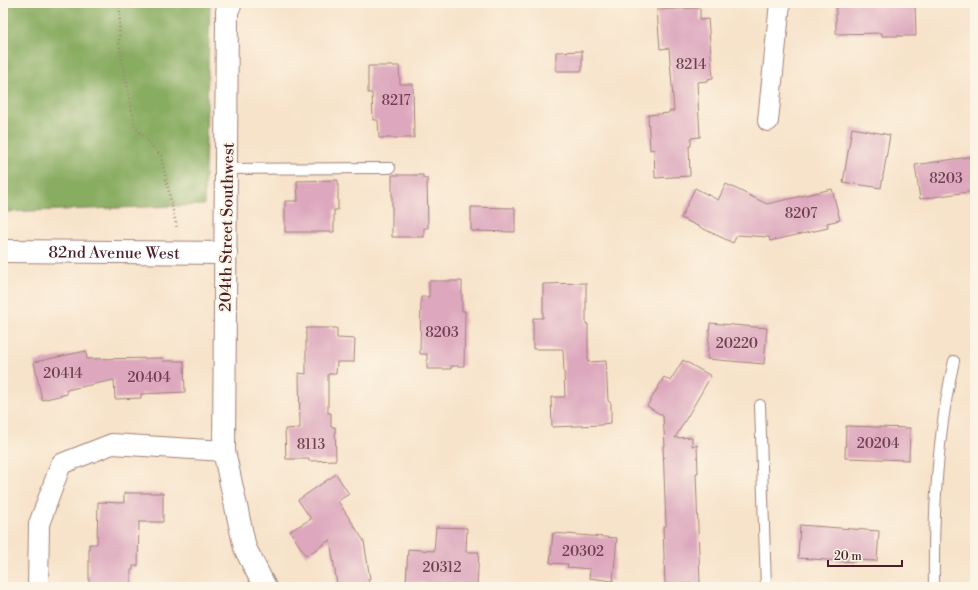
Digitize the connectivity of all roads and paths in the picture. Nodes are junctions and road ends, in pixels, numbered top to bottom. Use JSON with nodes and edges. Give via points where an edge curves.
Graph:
{"nodes":[{"id":1,"x":120,"y":3,"type":"edge"},
{"id":2,"x":231,"y":3,"type":"edge"},
{"id":3,"x":780,"y":3,"type":"edge"},
{"id":4,"x":768,"y":120,"type":"dead end"},
{"id":5,"x":390,"y":168,"type":"dead end"},
{"id":6,"x":226,"y":169,"type":"junction"},
{"id":7,"x":3,"y":251,"type":"edge"},
{"id":8,"x":182,"y":252,"type":"junction"},
{"id":9,"x":226,"y":253,"type":"junction"},
{"id":10,"x":954,"y":361,"type":"dead end"},
{"id":11,"x":760,"y":405,"type":"dead end"},
{"id":12,"x":224,"y":452,"type":"junction"},
{"id":13,"x":38,"y":587,"type":"edge"},
{"id":14,"x":265,"y":587,"type":"edge"},
{"id":15,"x":766,"y":587,"type":"edge"},
{"id":16,"x":934,"y":587,"type":"edge"}],
"edges":[{"from":1,"to":8,"type":"path","via":[[119,43],[135,127],[161,156]]},
{"from":2,"to":6,"type":"street","name":"204th Street Southwest","via":[[227,11]]},
{"from":3,"to":4,"type":"street"},
{"from":5,"to":6,"type":"lane"},
{"from":6,"to":9,"type":"street","name":"204th Street Southwest"},
{"from":7,"to":8,"type":"street","name":"82nd Avenue West"},
{"from":8,"to":9,"type":"street","name":"82nd Avenue West"},
{"from":9,"to":12,"type":"street","name":"204th Street Southwest"},
{"from":10,"to":16,"type":"lane","via":[[944,406],[938,470]]},
{"from":11,"to":15,"type":"lane"},
{"from":12,"to":13,"type":"street","via":[[112,444],[61,464],[39,524]]},
{"from":12,"to":14,"type":"street","name":"204th Street Southwest","via":[[245,548]]}]}
